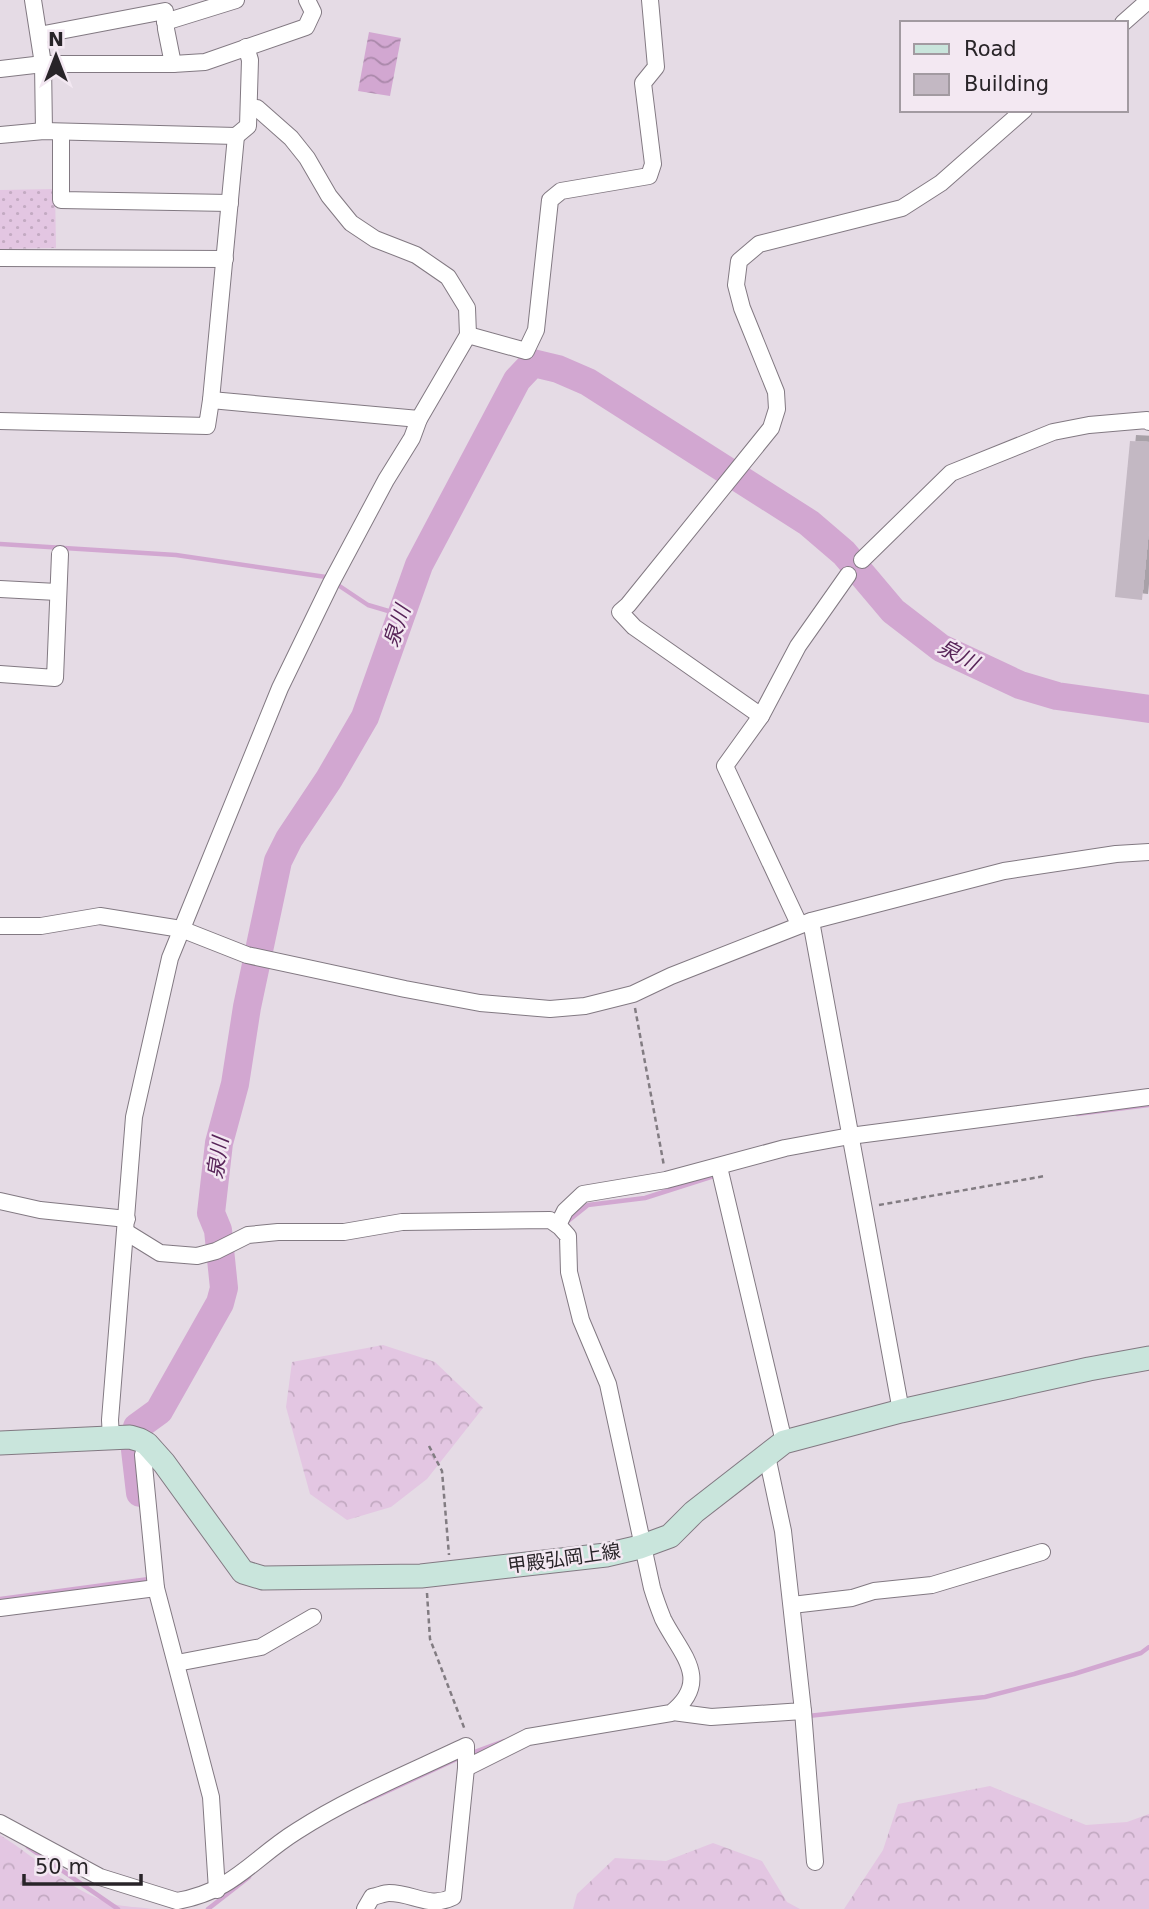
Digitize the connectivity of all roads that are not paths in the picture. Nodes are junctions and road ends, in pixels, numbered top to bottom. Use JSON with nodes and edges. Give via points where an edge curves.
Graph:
{"nodes":[{"id":1,"x":33,"y":0,"type":"edge"},
{"id":2,"x":236,"y":0,"type":"edge"},
{"id":3,"x":307,"y":0,"type":"edge"},
{"id":4,"x":650,"y":0,"type":"edge"},
{"id":5,"x":1149,"y":0,"type":"edge"},
{"id":6,"x":165,"y":11,"type":"edge"},
{"id":7,"x":1126,"y":21,"type":"edge"},
{"id":8,"x":39,"y":35,"type":"junction"},
{"id":9,"x":246,"y":47,"type":"junction"},
{"id":10,"x":43,"y":64,"type":"junction"},
{"id":11,"x":173,"y":64,"type":"junction"},
{"id":12,"x":0,"y":69,"type":"edge"},
{"id":13,"x":249,"y":108,"type":"junction"},
{"id":14,"x":1022,"y":112,"type":"edge"},
{"id":15,"x":53,"y":131,"type":"junction"},
{"id":16,"x":0,"y":135,"type":"edge"},
{"id":17,"x":236,"y":136,"type":"junction"},
{"id":18,"x":230,"y":203,"type":"junction"},
{"id":19,"x":0,"y":258,"type":"edge"},
{"id":20,"x":225,"y":259,"type":"junction"},
{"id":21,"x":468,"y":335,"type":"junction"},
{"id":22,"x":211,"y":400,"type":"junction"},
{"id":23,"x":419,"y":419,"type":"junction"},
{"id":24,"x":0,"y":421,"type":"edge"},
{"id":25,"x":1149,"y":422,"type":"edge"},
{"id":26,"x":60,"y":554,"type":"dead end"},
{"id":27,"x":862,"y":560,"type":"dead end"},
{"id":28,"x":848,"y":575,"type":"dead end"},
{"id":29,"x":0,"y":589,"type":"edge"},
{"id":30,"x":57,"y":592,"type":"junction"},
{"id":31,"x":0,"y":674,"type":"edge"},
{"id":32,"x":761,"y":716,"type":"junction"},
{"id":33,"x":1149,"y":852,"type":"edge"},
{"id":34,"x":805,"y":922,"type":"junction"},
{"id":35,"x":0,"y":926,"type":"edge"},
{"id":36,"x":181,"y":929,"type":"junction"},
{"id":37,"x":1149,"y":1097,"type":"edge"},
{"id":38,"x":851,"y":1144,"type":"junction"},
{"id":39,"x":720,"y":1175,"type":"junction"},
{"id":40,"x":0,"y":1201,"type":"edge"},
{"id":41,"x":127,"y":1225,"type":"junction"},
{"id":42,"x":562,"y":1228,"type":"junction"},
{"id":43,"x":1149,"y":1358,"type":"edge"},
{"id":44,"x":901,"y":1411,"type":"junction"},
{"id":45,"x":132,"y":1440,"type":"junction"},
{"id":46,"x":0,"y":1443,"type":"edge"},
{"id":47,"x":775,"y":1449,"type":"junction"},
{"id":48,"x":637,"y":1548,"type":"junction"},
{"id":49,"x":1042,"y":1552,"type":"dead end"},
{"id":50,"x":156,"y":1588,"type":"junction"},
{"id":51,"x":792,"y":1605,"type":"junction"},
{"id":52,"x":0,"y":1608,"type":"edge"},
{"id":53,"x":313,"y":1617,"type":"dead end"},
{"id":54,"x":177,"y":1663,"type":"junction"},
{"id":55,"x":673,"y":1712,"type":"junction"},
{"id":56,"x":804,"y":1718,"type":"junction"},
{"id":57,"x":466,"y":1758,"type":"junction"},
{"id":58,"x":0,"y":1824,"type":"edge"},
{"id":59,"x":815,"y":1862,"type":"dead end"},
{"id":60,"x":217,"y":1890,"type":"junction"},
{"id":61,"x":365,"y":1909,"type":"edge"}],
"edges":[{"from":1,"to":8,"type":"street"},
{"from":2,"to":6,"type":"street","via":[[177,20]]},
{"from":3,"to":9,"type":"street","via":[[313,12],[306,27]]},
{"from":4,"to":21,"type":"street","via":[[656,67],[643,83],[653,164],[649,176],[561,191],[550,200],[536,330],[526,351]]},
{"from":5,"to":7,"type":"street"},
{"from":6,"to":8,"type":"street"},
{"from":6,"to":11,"type":"street"},
{"from":8,"to":10,"type":"street"},
{"from":9,"to":11,"type":"street","via":[[205,62]]},
{"from":9,"to":13,"type":"street"},
{"from":10,"to":11,"type":"street"},
{"from":10,"to":12,"type":"street"},
{"from":10,"to":15,"type":"street"},
{"from":13,"to":17,"type":"street","via":[[248,126]]},
{"from":13,"to":21,"type":"street","via":[[257,108],[291,138],[351,223],[448,277],[467,308]]},
{"from":14,"to":32,"type":"street","via":[[941,183],[902,208],[759,244],[739,261],[736,285],[742,308],[776,392],[771,428],[620,612],[634,627]]},
{"from":15,"to":16,"type":"street"},
{"from":15,"to":17,"type":"street"},
{"from":15,"to":18,"type":"street","via":[[61,200]]},
{"from":17,"to":18,"type":"street"},
{"from":18,"to":20,"type":"street"},
{"from":19,"to":20,"type":"street"},
{"from":20,"to":22,"type":"street"},
{"from":21,"to":23,"type":"street"},
{"from":22,"to":23,"type":"street"},
{"from":22,"to":24,"type":"street","via":[[207,426]]},
{"from":23,"to":36,"type":"street","via":[[280,688]]},
{"from":25,"to":27,"type":"street","via":[[1053,432],[951,473]]},
{"from":26,"to":30,"type":"street"},
{"from":28,"to":32,"type":"street","via":[[798,646]]},
{"from":29,"to":30,"type":"street"},
{"from":30,"to":31,"type":"street","via":[[55,678]]},
{"from":32,"to":34,"type":"street","via":[[725,766]]},
{"from":33,"to":34,"type":"street","via":[[1004,871]]},
{"from":34,"to":36,"type":"street","via":[[633,994],[550,1009],[480,1003],[265,959]]},
{"from":34,"to":38,"type":"street"},
{"from":35,"to":36,"type":"street","via":[[41,926],[100,916]]},
{"from":36,"to":41,"type":"street","via":[[170,958],[134,1117]]},
{"from":37,"to":38,"type":"street"},
{"from":38,"to":39,"type":"street","via":[[785,1148]]},
{"from":38,"to":44,"type":"street"},
{"from":39,"to":42,"type":"street","via":[[583,1194],[565,1211]]},
{"from":39,"to":47,"type":"street"},
{"from":40,"to":41,"type":"street"},
{"from":41,"to":42,"type":"street","via":[[160,1252],[197,1256],[248,1235],[344,1232],[402,1222],[550,1220]]},
{"from":41,"to":45,"type":"street","via":[[110,1420]]},
{"from":42,"to":48,"type":"street","via":[[569,1236],[569,1272],[581,1320],[608,1384]]},
{"from":43,"to":44,"type":"main road","name":"甲殿弘岡上線"},
{"from":44,"to":47,"type":"main road","name":"甲殿弘岡上線"},
{"from":45,"to":46,"type":"main road"},
{"from":45,"to":48,"type":"main road","name":"甲殿弘岡上線","via":[[164,1463],[243,1572],[263,1578],[451,1573]]},
{"from":45,"to":50,"type":"street","via":[[143,1455]]},
{"from":47,"to":48,"type":"main road","name":"甲殿弘岡上線","via":[[670,1536]]},
{"from":47,"to":51,"type":"street"},
{"from":48,"to":55,"type":"street","via":[[663,1618],[691,1665],[687,1698]]},
{"from":49,"to":51,"type":"street","via":[[932,1585]]},
{"from":50,"to":52,"type":"street"},
{"from":50,"to":54,"type":"street"},
{"from":51,"to":56,"type":"street"},
{"from":53,"to":54,"type":"street","via":[[261,1647]]},
{"from":54,"to":60,"type":"street","via":[[211,1797]]},
{"from":55,"to":56,"type":"street"},
{"from":55,"to":57,"type":"street","via":[[528,1737]]},
{"from":56,"to":59,"type":"street"},
{"from":57,"to":60,"type":"street","via":[[347,1802],[294,1832]]},
{"from":57,"to":61,"type":"street","via":[[453,1897],[445,1905],[433,1907],[391,1893],[372,1897]]},
{"from":58,"to":60,"type":"street","via":[[100,1877],[146,1892],[177,1900]]}]}
